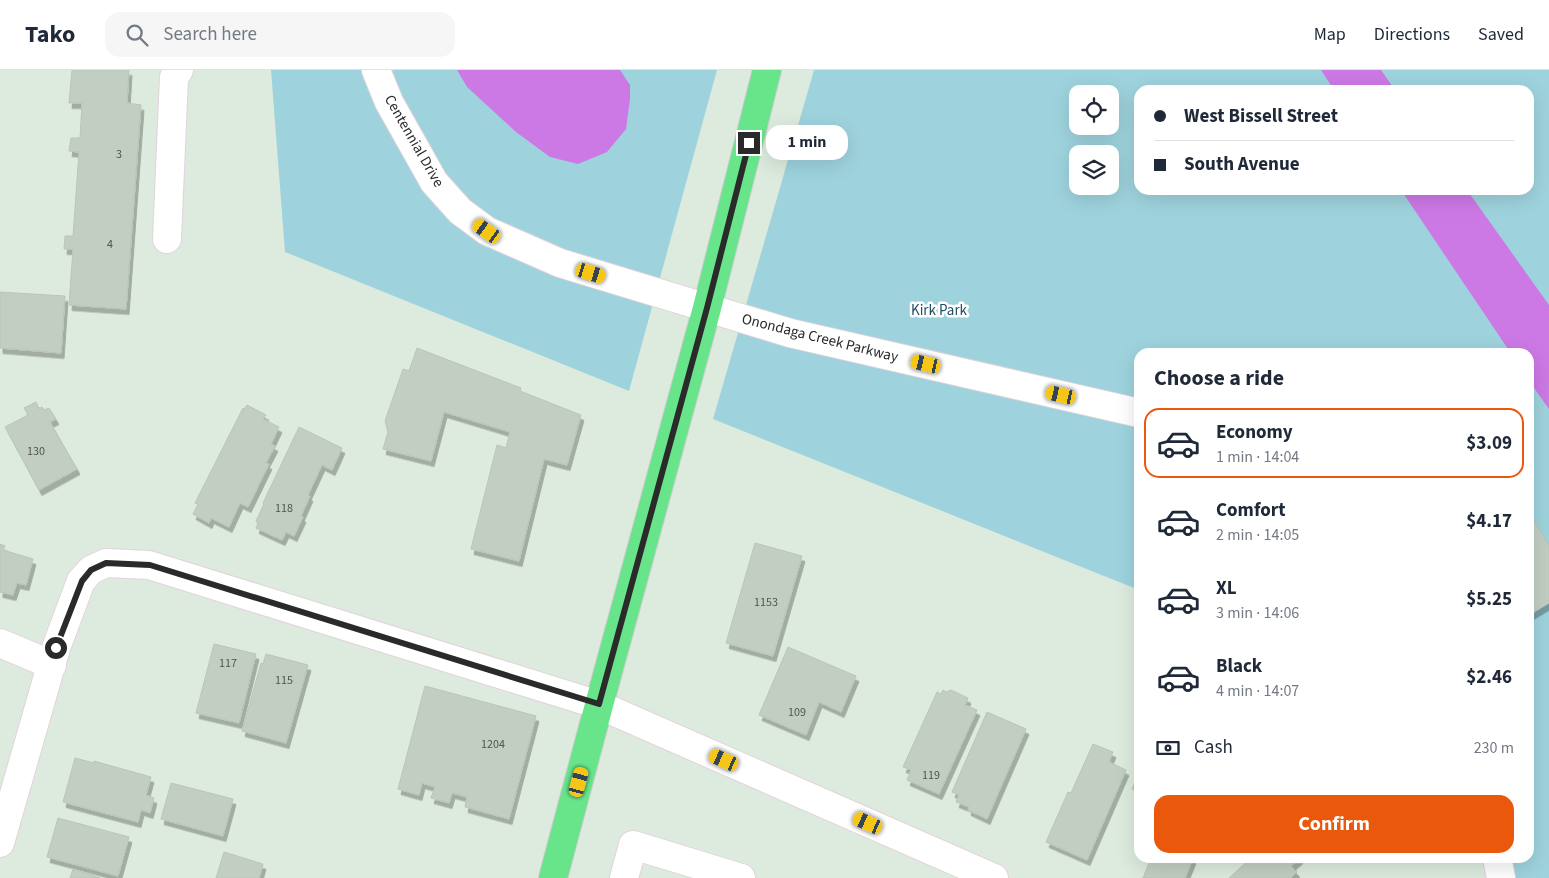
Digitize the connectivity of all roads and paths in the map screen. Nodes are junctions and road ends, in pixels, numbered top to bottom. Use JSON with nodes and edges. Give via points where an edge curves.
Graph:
{"nodes":[{"id":1,"x":179,"y":70,"type":"edge"},
{"id":2,"x":376,"y":70,"type":"edge"},
{"id":3,"x":767,"y":70,"type":"edge"},
{"id":4,"x":167,"y":239,"type":"dead end"},
{"id":5,"x":707,"y":308,"type":"junction"},
{"id":6,"x":1134,"y":412,"type":"edge"},
{"id":7,"x":0,"y":643,"type":"edge"},
{"id":8,"x":52,"y":665,"type":"junction"},
{"id":9,"x":599,"y":704,"type":"junction"},
{"id":10,"x":0,"y":843,"type":"edge"},
{"id":11,"x":1498,"y":863,"type":"edge"},
{"id":12,"x":553,"y":878,"type":"edge"},
{"id":13,"x":624,"y":878,"type":"edge"},
{"id":14,"x":741,"y":878,"type":"edge"},
{"id":15,"x":994,"y":878,"type":"edge"},
{"id":16,"x":1501,"y":878,"type":"edge"}],
"edges":[{"from":1,"to":4,"type":"street","via":[[174,77]]},
{"from":2,"to":5,"type":"street","name":"Centennial Drive","via":[[389,102],[434,182],[460,212],[487,231],[560,263]]},
{"from":3,"to":5,"type":"main road"},
{"from":5,"to":6,"type":"street","name":"Onondaga Creek Parkway","via":[[790,333]]},
{"from":5,"to":9,"type":"main road"},
{"from":7,"to":8,"type":"street"},
{"from":8,"to":9,"type":"street","via":[[82,581],[91,570],[106,563],[150,565]]},
{"from":8,"to":10,"type":"street"},
{"from":9,"to":12,"type":"main road"},
{"from":9,"to":15,"type":"street"},
{"from":11,"to":16,"type":"street"},
{"from":13,"to":14,"type":"street","via":[[634,844]]}]}
